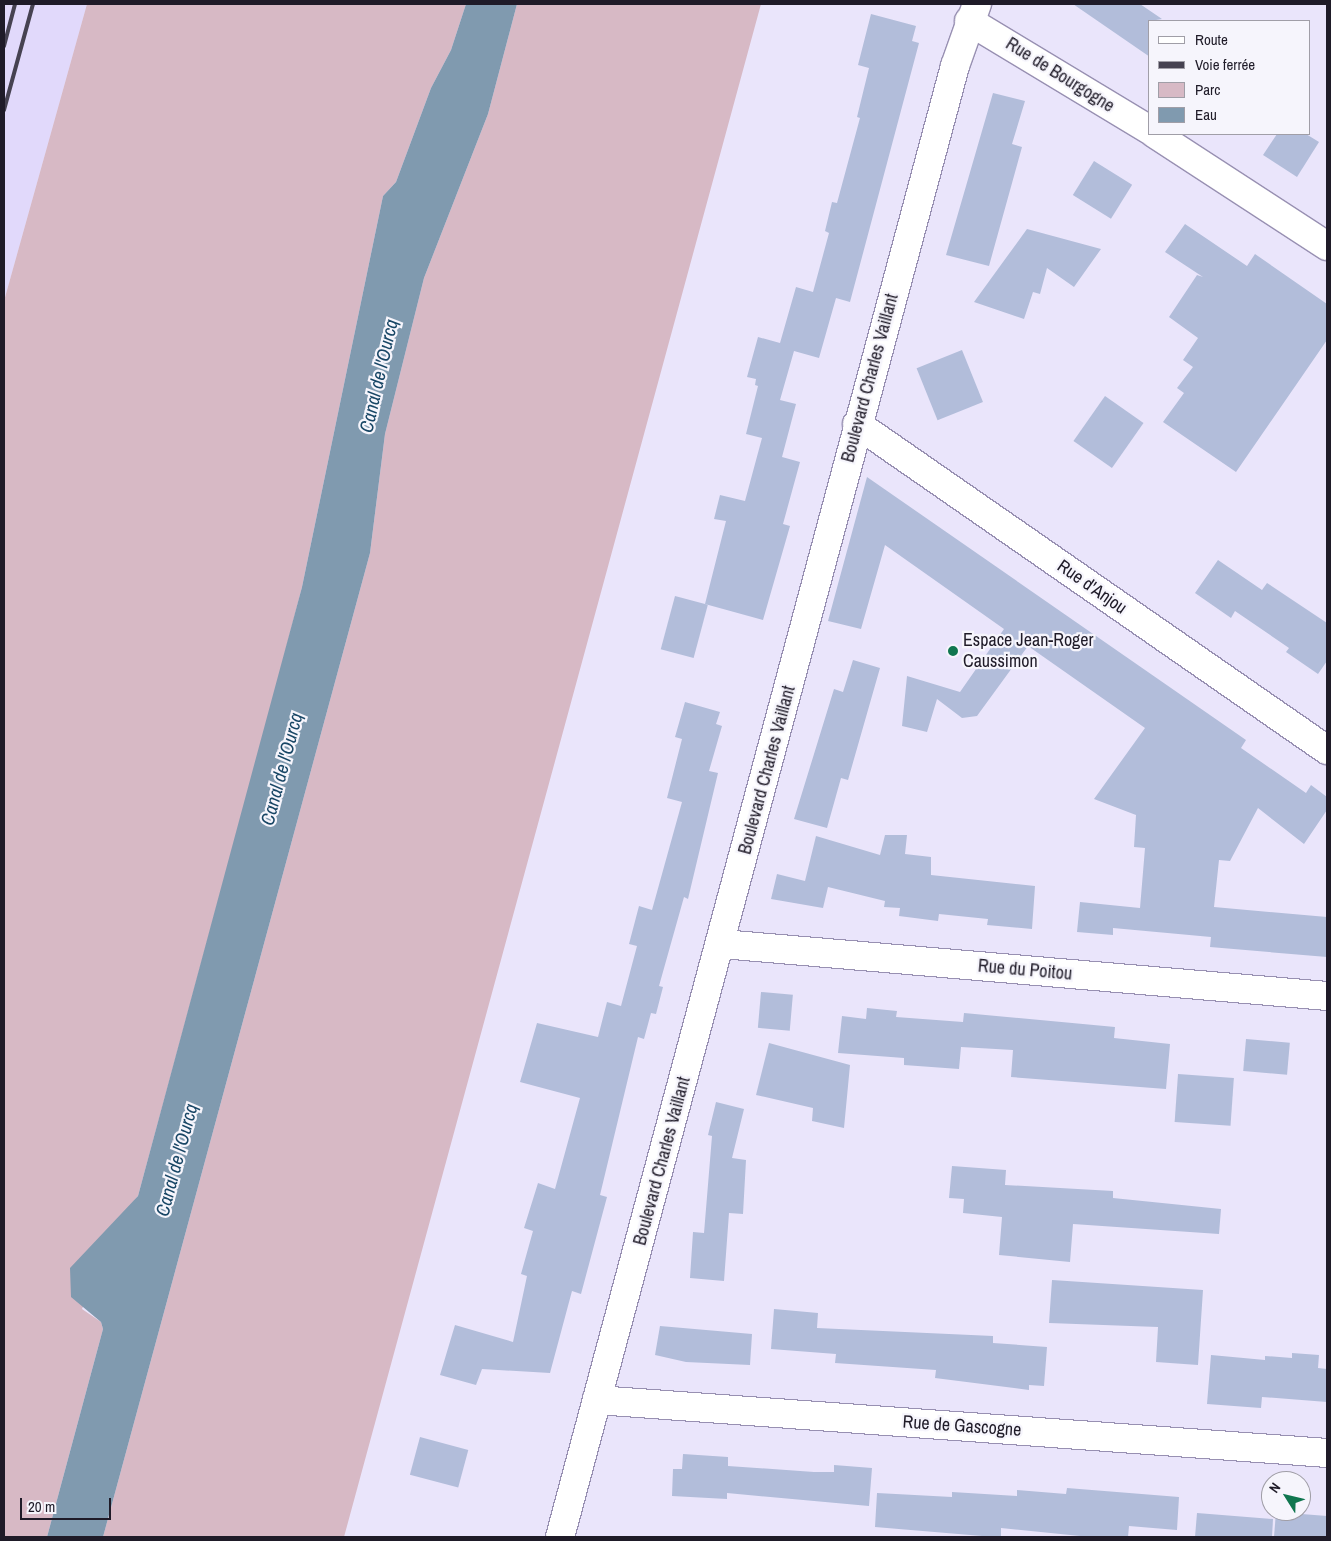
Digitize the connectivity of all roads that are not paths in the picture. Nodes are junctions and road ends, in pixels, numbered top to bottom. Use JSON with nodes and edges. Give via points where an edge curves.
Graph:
{"nodes":[{"id":1,"x":973,"y":12,"type":"edge"},
{"id":2,"x":1148,"y":129,"type":"edge"},
{"id":3,"x":1157,"y":135,"type":"edge"},
{"id":4,"x":1327,"y":246,"type":"edge"},
{"id":5,"x":857,"y":424,"type":"junction"},
{"id":6,"x":1327,"y":750,"type":"edge"},
{"id":7,"x":722,"y":944,"type":"junction"},
{"id":8,"x":1327,"y":996,"type":"edge"},
{"id":9,"x":597,"y":1400,"type":"junction"},
{"id":10,"x":1327,"y":1453,"type":"edge"},
{"id":11,"x":560,"y":1537,"type":"edge"}],
"edges":[{"from":1,"to":2,"type":"street","name":"Rue de Bourgogne"},
{"from":1,"to":5,"type":"street","name":"Boulevard Charles Vaillant"},
{"from":3,"to":4,"type":"street"},
{"from":5,"to":6,"type":"street","name":"Rue d'Anjou"},
{"from":5,"to":7,"type":"street","name":"Boulevard Charles Vaillant"},
{"from":7,"to":8,"type":"street","name":"Rue du Poitou"},
{"from":7,"to":9,"type":"street","name":"Boulevard Charles Vaillant"},
{"from":9,"to":10,"type":"street","name":"Rue de Gascogne"},
{"from":9,"to":11,"type":"street","name":"Boulevard Charles Vaillant"}]}
